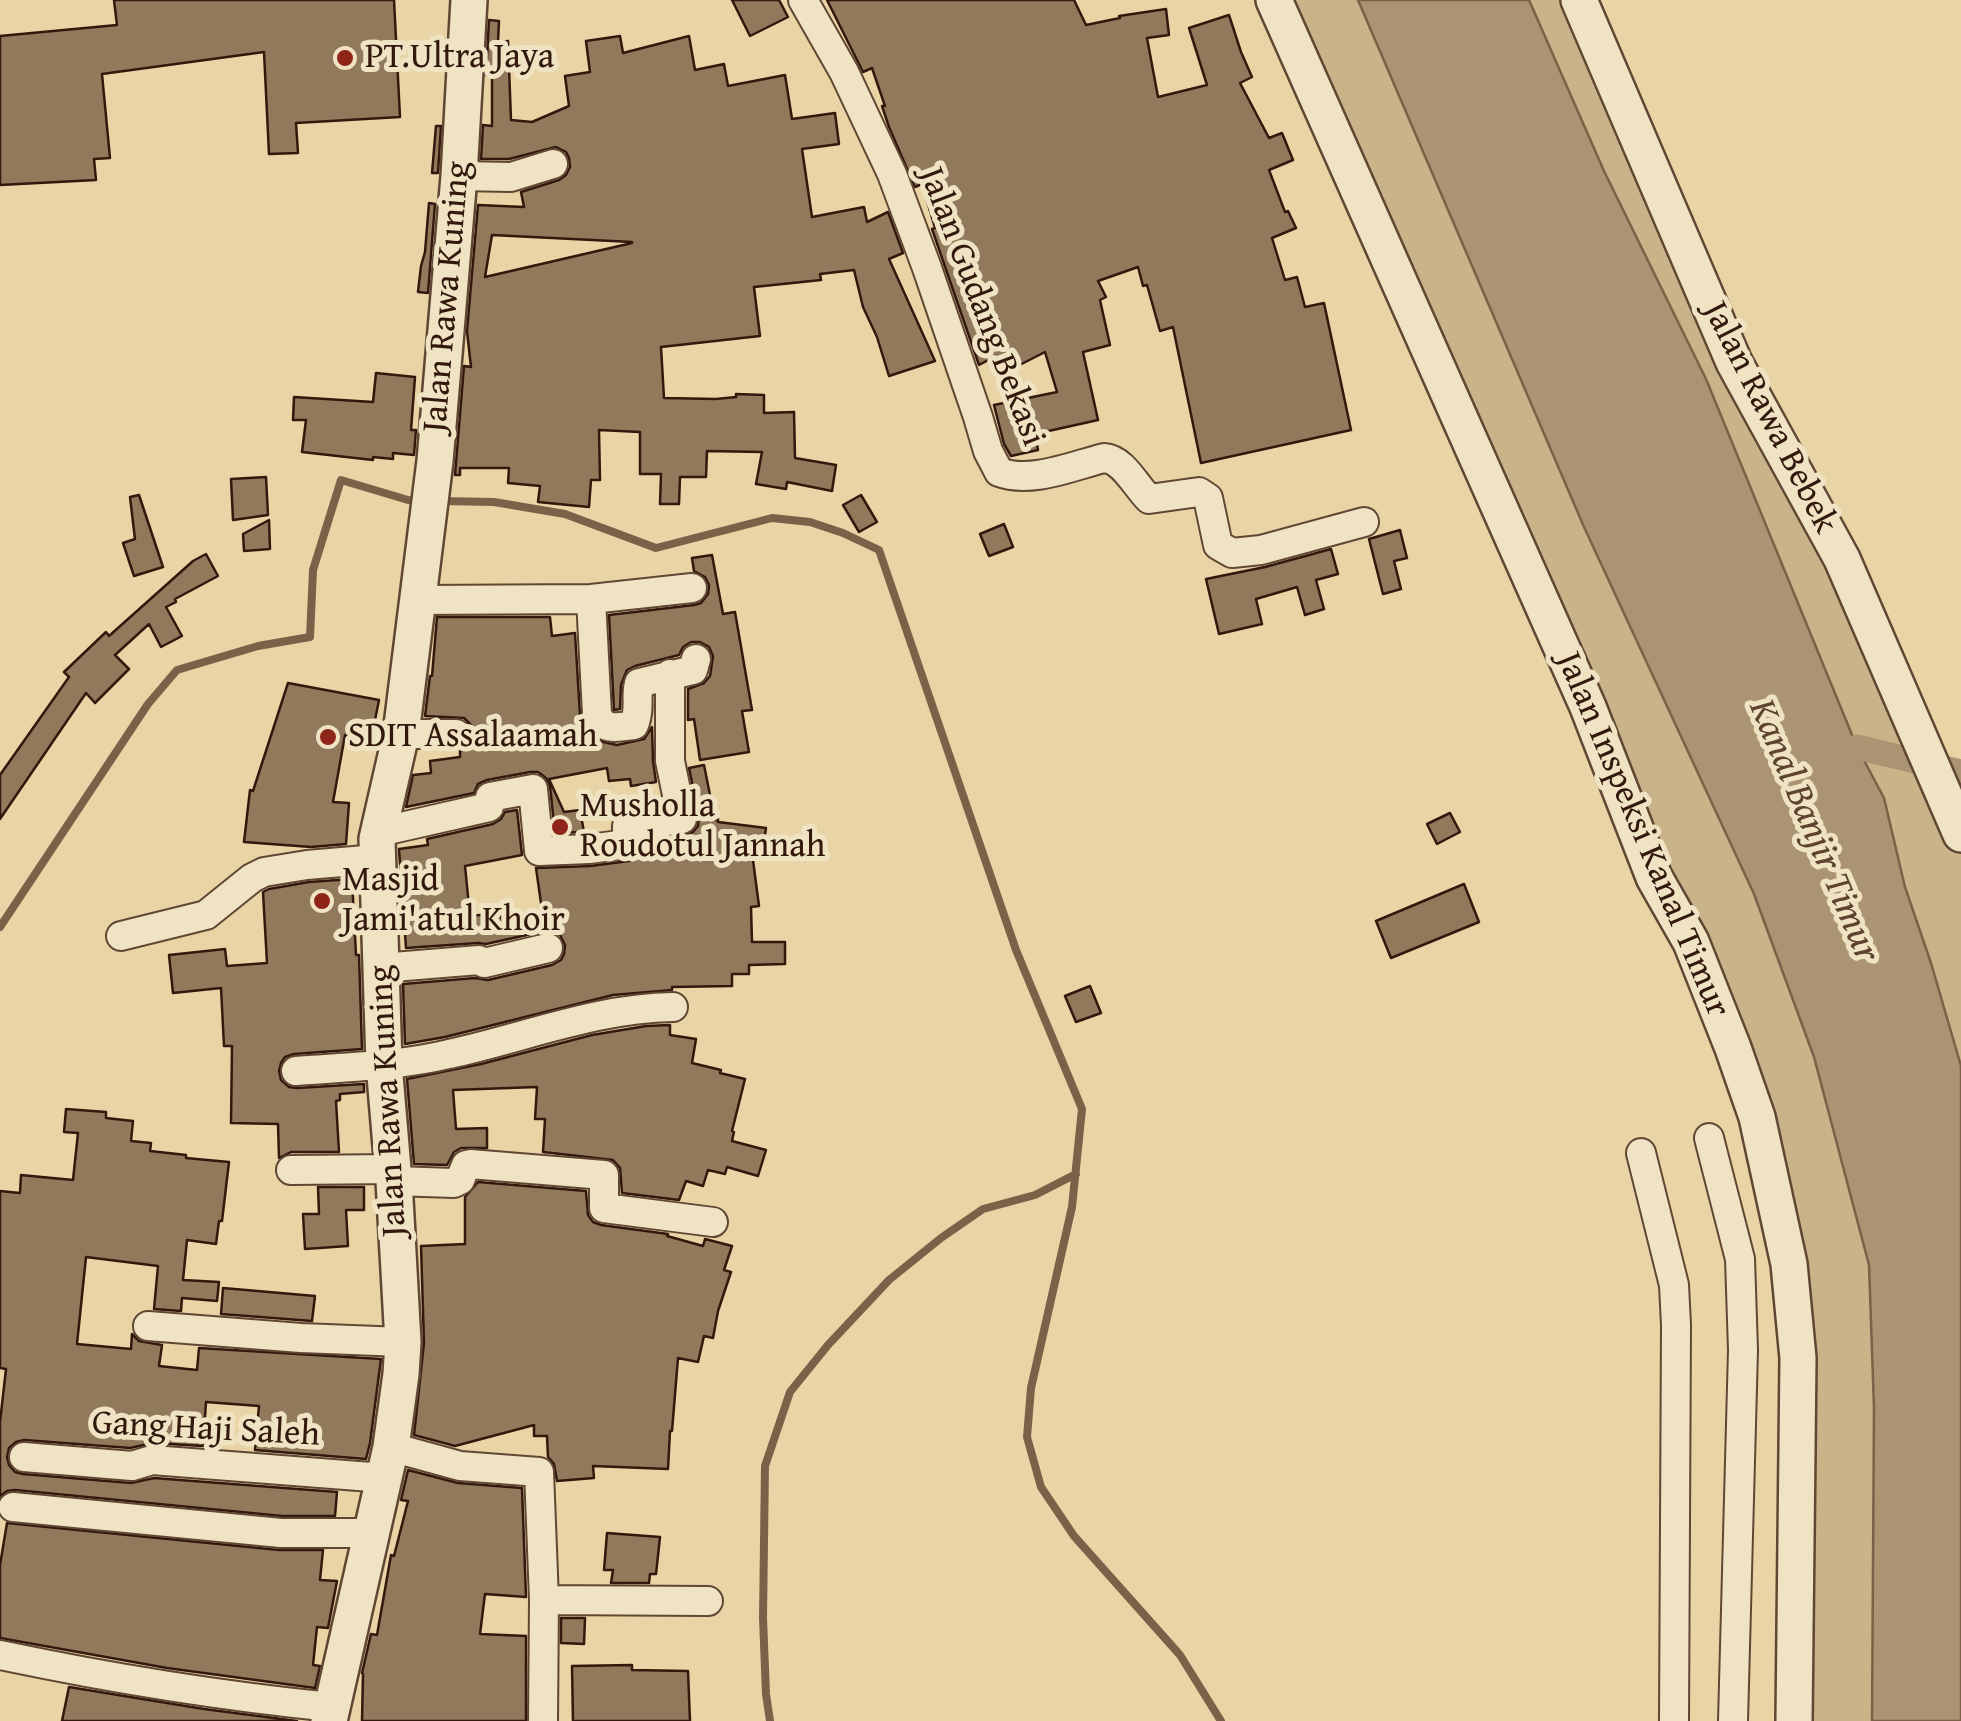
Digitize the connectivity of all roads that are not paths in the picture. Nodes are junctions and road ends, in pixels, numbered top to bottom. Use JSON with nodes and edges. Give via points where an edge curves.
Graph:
{"nodes":[{"id":1,"x":469,"y":0,"type":"edge"},
{"id":2,"x":803,"y":0,"type":"edge"},
{"id":3,"x":1274,"y":0,"type":"edge"},
{"id":4,"x":1579,"y":0,"type":"edge"},
{"id":5,"x":552,"y":164,"type":"dead end"},
{"id":6,"x":459,"y":176,"type":"junction"},
{"id":7,"x":1364,"y":522,"type":"dead end"},
{"id":8,"x":692,"y":588,"type":"dead end"},
{"id":9,"x":591,"y":599,"type":"junction"},
{"id":10,"x":417,"y":600,"type":"junction"},
{"id":11,"x":696,"y":659,"type":"dead end"},
{"id":12,"x":670,"y":674,"type":"junction"},
{"id":13,"x":402,"y":734,"type":"junction"},
{"id":14,"x":456,"y":734,"type":"dead end"},
{"id":15,"x":1957,"y":824,"type":"edge"},
{"id":16,"x":378,"y":846,"type":"junction"},
{"id":17,"x":121,"y":936,"type":"dead end"},
{"id":18,"x":548,"y":948,"type":"dead end"},
{"id":19,"x":381,"y":968,"type":"junction"},
{"id":20,"x":673,"y":1007,"type":"dead end"},
{"id":21,"x":384,"y":1064,"type":"junction"},
{"id":22,"x":296,"y":1071,"type":"dead end"},
{"id":23,"x":1709,"y":1138,"type":"dead end"},
{"id":24,"x":1641,"y":1153,"type":"dead end"},
{"id":25,"x":291,"y":1170,"type":"dead end"},
{"id":26,"x":393,"y":1175,"type":"junction"},
{"id":27,"x":713,"y":1222,"type":"dead end"},
{"id":28,"x":148,"y":1326,"type":"dead end"},
{"id":29,"x":403,"y":1342,"type":"junction"},
{"id":30,"x":24,"y":1457,"type":"dead end"},
{"id":31,"x":388,"y":1463,"type":"junction"},
{"id":32,"x":13,"y":1507,"type":"dead end"},
{"id":33,"x":371,"y":1533,"type":"junction"},
{"id":34,"x":544,"y":1600,"type":"junction"},
{"id":35,"x":708,"y":1601,"type":"dead end"},
{"id":36,"x":0,"y":1654,"type":"edge"},
{"id":37,"x":330,"y":1714,"type":"edge"},
{"id":38,"x":543,"y":1721,"type":"edge"},
{"id":39,"x":1674,"y":1721,"type":"edge"},
{"id":40,"x":1734,"y":1721,"type":"edge"},
{"id":41,"x":1794,"y":1721,"type":"edge"}],
"edges":[{"from":1,"to":6,"type":"street","name":"Jalan Rawa Kuning"},
{"from":2,"to":7,"type":"street","name":"Jalan Gudang Bekasi","via":[[892,174],[999,472],[1041,474],[1112,458],[1149,498],[1199,492],[1208,498],[1218,545],[1232,553]]},
{"from":3,"to":41,"type":"street","name":"Jalan Inspeksi Kanal Timur","via":[[1588,707],[1654,878],[1691,942],[1756,1117],[1789,1264],[1798,1358]]},
{"from":4,"to":15,"type":"street","name":"Jalan Rawa Bebek","via":[[1734,362],[1842,559]]},
{"from":5,"to":6,"type":"street","via":[[511,177]]},
{"from":6,"to":10,"type":"street","name":"Jalan Rawa Kuning"},
{"from":8,"to":9,"type":"street"},
{"from":9,"to":10,"type":"street"},
{"from":9,"to":12,"type":"street","via":[[600,723],[634,725],[639,682]]},
{"from":10,"to":13,"type":"street","name":"Jalan Rawa Kuning"},
{"from":11,"to":12,"type":"street","via":[[693,670]]},
{"from":12,"to":16,"type":"street","via":[[670,761],[682,819],[627,826],[627,844],[538,851],[533,789],[490,797],[488,807]]},
{"from":13,"to":14,"type":"street"},
{"from":13,"to":16,"type":"street","name":"Jalan Rawa Kuning"},
{"from":16,"to":17,"type":"street","via":[[264,872],[206,915]]},
{"from":16,"to":19,"type":"street","name":"Jalan Rawa Kuning"},
{"from":18,"to":19,"type":"street","via":[[484,963]]},
{"from":19,"to":21,"type":"street","name":"Jalan Rawa Kuning"},
{"from":20,"to":21,"type":"street","via":[[620,1010],[444,1056]]},
{"from":21,"to":22,"type":"street"},
{"from":21,"to":26,"type":"street","name":"Jalan Rawa Kuning"},
{"from":23,"to":40,"type":"street","via":[[1742,1292]]},
{"from":24,"to":39,"type":"street","via":[[1674,1285]]},
{"from":25,"to":26,"type":"street"},
{"from":26,"to":27,"type":"street","via":[[454,1183],[468,1164],[604,1175],[604,1208]]},
{"from":26,"to":29,"type":"street","name":"Jalan Rawa Kuning"},
{"from":28,"to":29,"type":"street"},
{"from":29,"to":31,"type":"street","name":"Jalan Rawa Kuning"},
{"from":30,"to":31,"type":"street","name":"Gang Haji Saleh","via":[[132,1466],[152,1460]]},
{"from":31,"to":33,"type":"street","name":"Jalan Rawa Kuning"},
{"from":31,"to":34,"type":"street","name":"Gang Haji Saleh","via":[[538,1471]]},
{"from":32,"to":33,"type":"street","via":[[282,1533]]},
{"from":33,"to":37,"type":"street","name":"Jalan Rawa Kuning"},
{"from":34,"to":35,"type":"street"},
{"from":34,"to":38,"type":"street"},
{"from":36,"to":37,"type":"street"}]}
